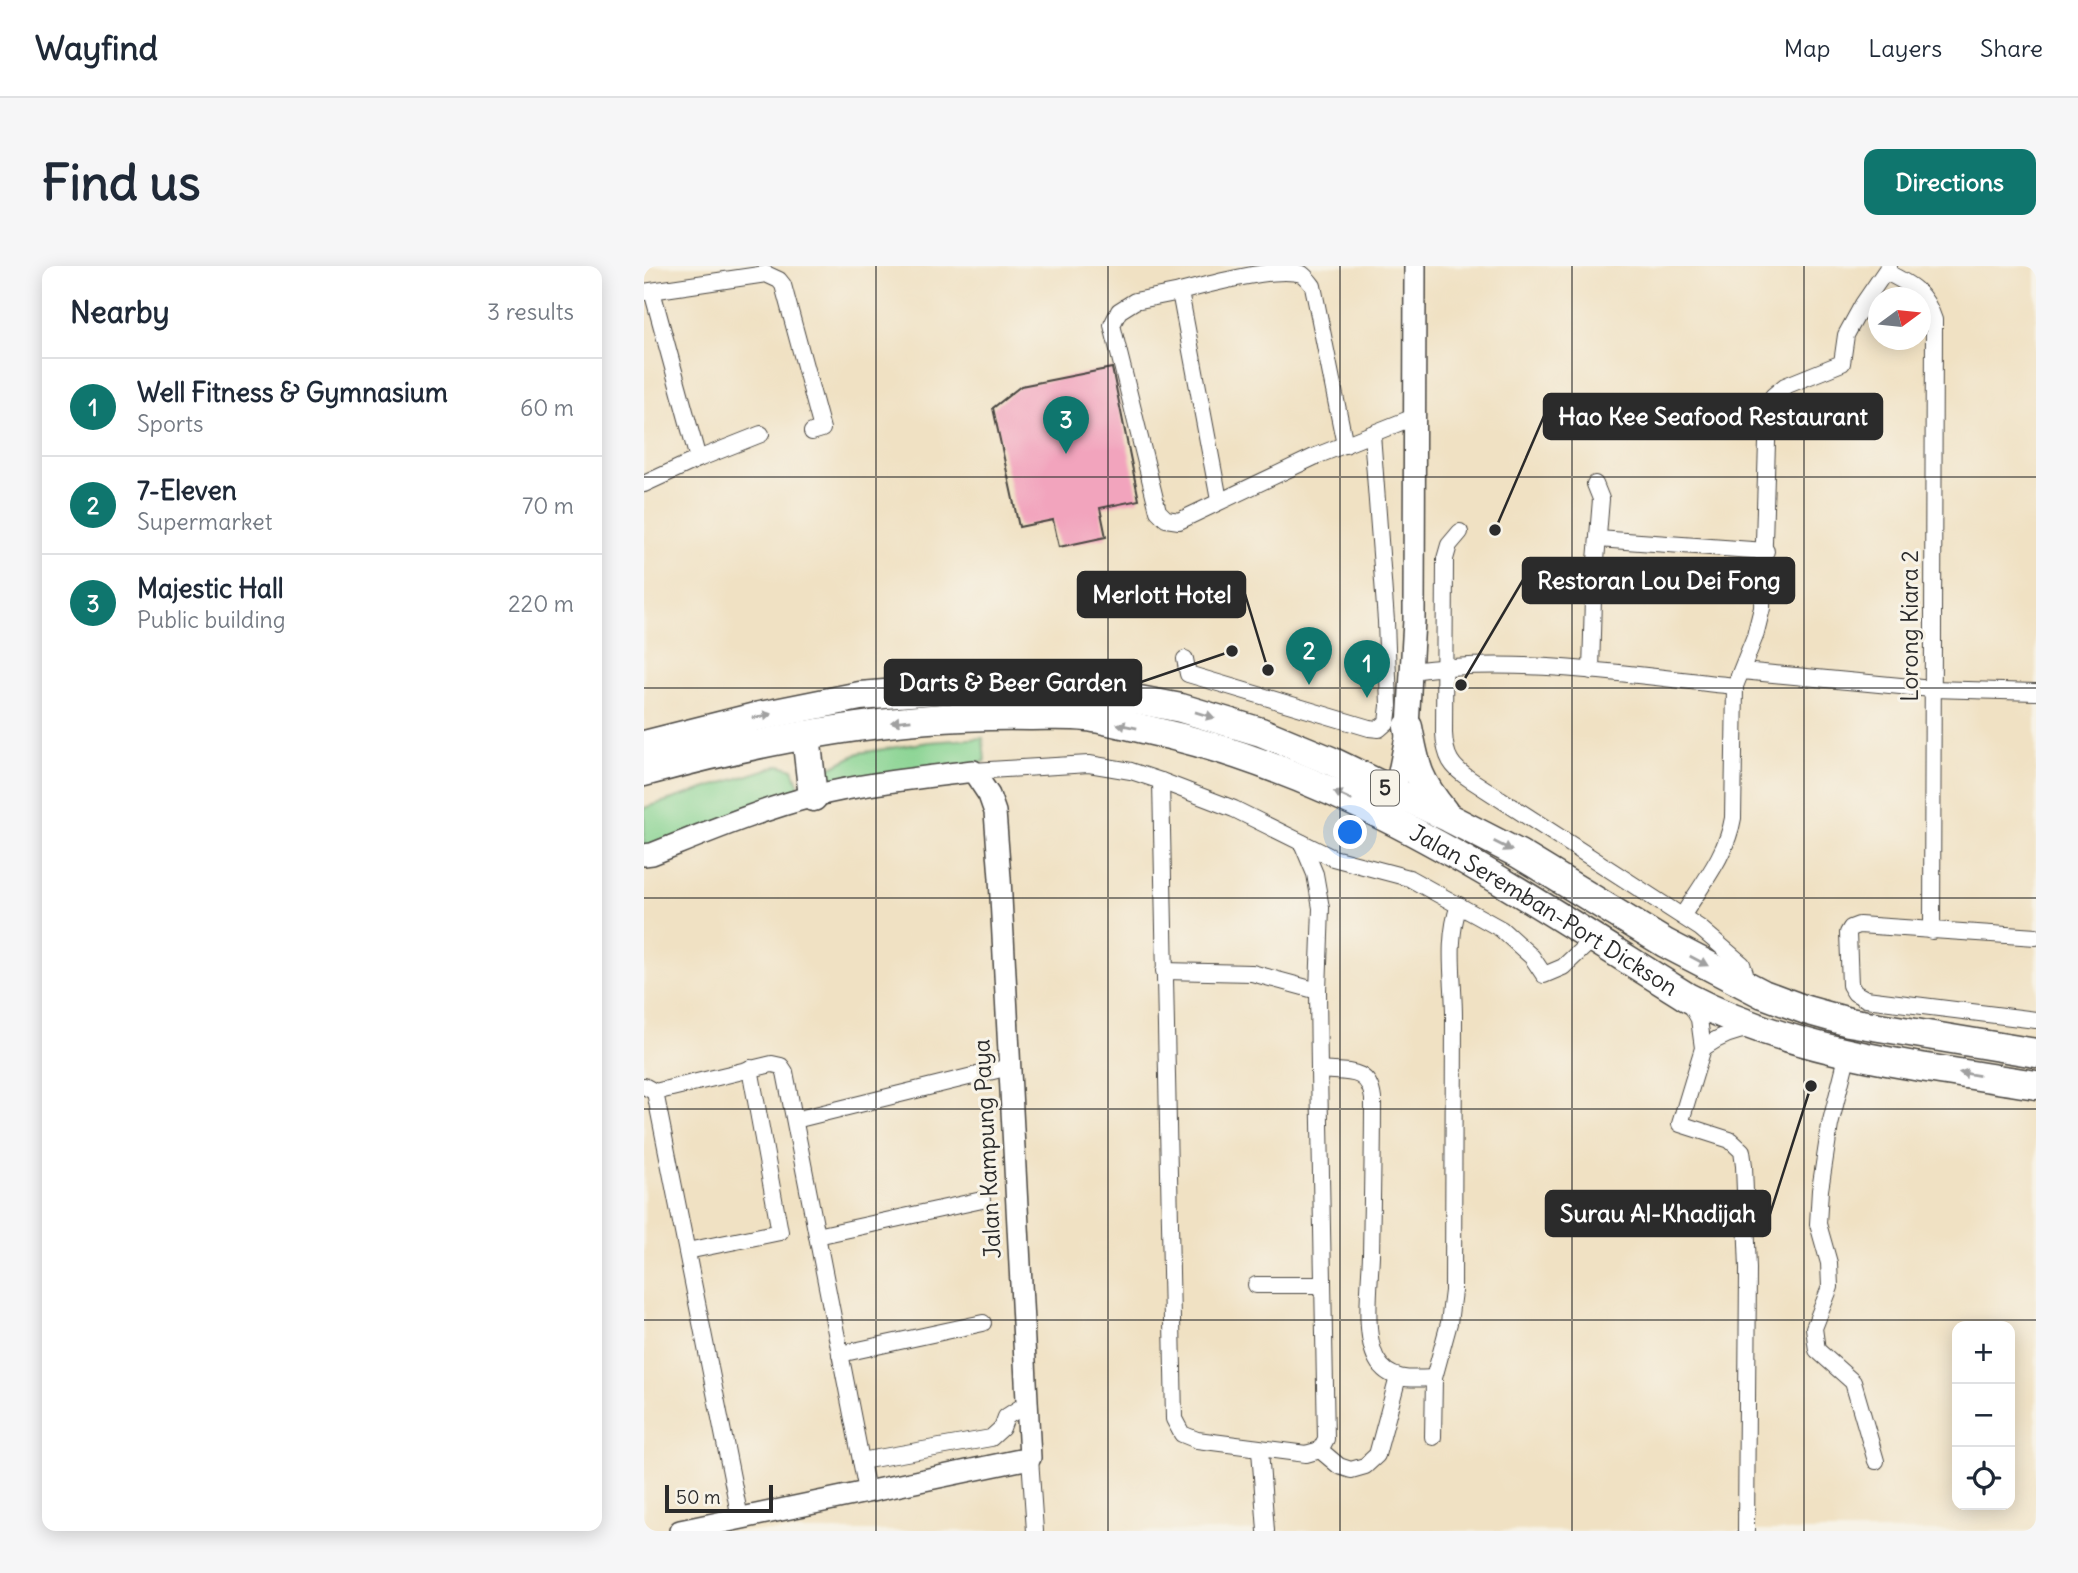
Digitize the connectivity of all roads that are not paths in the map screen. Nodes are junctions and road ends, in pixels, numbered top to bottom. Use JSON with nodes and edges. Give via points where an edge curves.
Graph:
{"nodes":[{"id":1,"x":1415,"y":266,"type":"edge"},
{"id":2,"x":1888,"y":269,"type":"edge"},
{"id":3,"x":648,"y":291,"type":"edge"},
{"id":4,"x":1180,"y":292,"type":"junction"},
{"id":5,"x":1414,"y":417,"type":"junction"},
{"id":6,"x":812,"y":432,"type":"dead end"},
{"id":7,"x":761,"y":434,"type":"dead end"},
{"id":8,"x":1372,"y":434,"type":"junction"},
{"id":9,"x":1345,"y":445,"type":"junction"},
{"id":10,"x":698,"y":458,"type":"junction"},
{"id":11,"x":644,"y":484,"type":"edge"},
{"id":12,"x":1595,"y":484,"type":"dead end"},
{"id":13,"x":1220,"y":500,"type":"junction"},
{"id":14,"x":1460,"y":532,"type":"dead end"},
{"id":15,"x":1598,"y":539,"type":"junction"},
{"id":16,"x":1766,"y":551,"type":"junction"},
{"id":17,"x":1414,"y":620,"type":"junction"},
{"id":18,"x":1386,"y":621,"type":"junction"},
{"id":19,"x":1185,"y":659,"type":"dead end"},
{"id":20,"x":1444,"y":666,"type":"junction"},
{"id":21,"x":1411,"y":670,"type":"junction"},
{"id":22,"x":1591,"y":671,"type":"junction"},
{"id":23,"x":1739,"y":678,"type":"junction"},
{"id":24,"x":1933,"y":689,"type":"junction"},
{"id":25,"x":2036,"y":692,"type":"edge"},
{"id":26,"x":644,"y":724,"type":"edge"},
{"id":27,"x":696,"y":731,"type":"junction"},
{"id":28,"x":806,"y":735,"type":"junction"},
{"id":29,"x":1406,"y":737,"type":"junction"},
{"id":30,"x":644,"y":745,"type":"edge"},
{"id":31,"x":681,"y":762,"type":"junction"},
{"id":32,"x":973,"y":771,"type":"junction"},
{"id":33,"x":644,"y":772,"type":"edge"},
{"id":34,"x":1355,"y":773,"type":"junction"},
{"id":35,"x":1161,"y":781,"type":"junction"},
{"id":36,"x":644,"y":787,"type":"edge"},
{"id":37,"x":1395,"y":792,"type":"junction"},
{"id":38,"x":813,"y":797,"type":"junction"},
{"id":39,"x":1449,"y":818,"type":"junction"},
{"id":40,"x":1302,"y":843,"type":"junction"},
{"id":41,"x":644,"y":855,"type":"edge"},
{"id":42,"x":1526,"y":896,"type":"junction"},
{"id":43,"x":1459,"y":905,"type":"junction"},
{"id":44,"x":1683,"y":915,"type":"junction"},
{"id":45,"x":1933,"y":931,"type":"junction"},
{"id":46,"x":2036,"y":937,"type":"edge"},
{"id":47,"x":1594,"y":938,"type":"junction"},
{"id":48,"x":1164,"y":971,"type":"junction"},
{"id":49,"x":1744,"y":985,"type":"junction"},
{"id":50,"x":1318,"y":991,"type":"junction"},
{"id":51,"x":1687,"y":997,"type":"junction"},
{"id":52,"x":2036,"y":1020,"type":"edge"},
{"id":53,"x":1761,"y":1029,"type":"junction"},
{"id":54,"x":1703,"y":1048,"type":"junction"},
{"id":55,"x":1848,"y":1053,"type":"junction"},
{"id":56,"x":2036,"y":1053,"type":"edge"},
{"id":57,"x":1009,"y":1067,"type":"junction"},
{"id":58,"x":750,"y":1068,"type":"junction"},
{"id":59,"x":1319,"y":1070,"type":"junction"},
{"id":60,"x":2036,"y":1085,"type":"edge"},
{"id":61,"x":650,"y":1089,"type":"edge"},
{"id":62,"x":795,"y":1121,"type":"junction"},
{"id":63,"x":982,"y":1200,"type":"dead end"},
{"id":64,"x":817,"y":1236,"type":"junction"},
{"id":65,"x":687,"y":1251,"type":"junction"},
{"id":66,"x":1256,"y":1285,"type":"dead end"},
{"id":67,"x":1322,"y":1286,"type":"junction"},
{"id":68,"x":983,"y":1323,"type":"dead end"},
{"id":69,"x":841,"y":1354,"type":"junction"},
{"id":70,"x":1398,"y":1377,"type":"junction"},
{"id":71,"x":1434,"y":1378,"type":"junction"},
{"id":72,"x":1026,"y":1404,"type":"junction"},
{"id":73,"x":1433,"y":1437,"type":"dead end"},
{"id":74,"x":1260,"y":1450,"type":"junction"},
{"id":75,"x":1320,"y":1450,"type":"junction"},
{"id":76,"x":1030,"y":1458,"type":"junction"},
{"id":77,"x":861,"y":1461,"type":"junction"},
{"id":78,"x":1877,"y":1461,"type":"dead end"},
{"id":79,"x":867,"y":1491,"type":"junction"},
{"id":80,"x":740,"y":1518,"type":"junction"},
{"id":81,"x":680,"y":1531,"type":"edge"},
{"id":82,"x":1035,"y":1531,"type":"edge"},
{"id":83,"x":1266,"y":1531,"type":"edge"},
{"id":84,"x":1746,"y":1531,"type":"edge"}],
"edges":[{"from":1,"to":5,"type":"street"},
{"from":2,"to":16,"type":"street","via":[[1846,335],[1842,363],[1785,386],[1773,396],[1768,409]]},
{"from":2,"to":24,"type":"street","name":"Lorong Kiara 2","via":[[1921,293],[1934,320]]},
{"from":3,"to":6,"type":"street","via":[[766,274],[779,280],[822,429]]},
{"from":3,"to":10,"type":"street"},
{"from":4,"to":9,"type":"street","via":[[1278,268],[1300,273],[1314,286]]},
{"from":4,"to":13,"type":"street"},
{"from":4,"to":13,"type":"street","via":[[1135,301],[1119,311],[1112,325],[1157,511],[1166,520],[1179,521]]},
{"from":5,"to":8,"type":"street"},
{"from":5,"to":17,"type":"street"},
{"from":7,"to":10,"type":"street"},
{"from":8,"to":9,"type":"street"},
{"from":8,"to":18,"type":"street"},
{"from":9,"to":13,"type":"street"},
{"from":10,"to":11,"type":"street"},
{"from":12,"to":15,"type":"street","via":[[1601,499]]},
{"from":14,"to":20,"type":"street","via":[[1445,559]]},
{"from":15,"to":16,"type":"street"},
{"from":15,"to":22,"type":"street"},
{"from":16,"to":23,"type":"street","via":[[1762,608]]},
{"from":17,"to":18,"type":"street"},
{"from":17,"to":21,"type":"street"},
{"from":18,"to":19,"type":"street","via":[[1389,706],[1387,722],[1379,729],[1188,674]]},
{"from":20,"to":21,"type":"street"},
{"from":20,"to":22,"type":"street"},
{"from":20,"to":44,"type":"street","via":[[1444,747],[1456,771]]},
{"from":21,"to":29,"type":"street"},
{"from":22,"to":23,"type":"street"},
{"from":23,"to":24,"type":"street"},
{"from":23,"to":44,"type":"street","via":[[1730,837]]},
{"from":24,"to":25,"type":"street"},
{"from":24,"to":45,"type":"street","name":"Lorong Kiara 2"},
{"from":26,"to":27,"type":"highway"},
{"from":27,"to":30,"type":"highway","name":"Jalan Seremban-Port Dickson","number":"5"},
{"from":27,"to":34,"type":"highway","name":"Jalan Seremban-Port Dickson","number":"5","one_way":true,"via":[[860,696],[960,688],[1087,690],[1181,708],[1261,732]]},
{"from":28,"to":31,"type":"highway","name":"Jalan Seremban-Port Dickson","number":"5"},
{"from":28,"to":38,"type":"highway"},
{"from":42,"to":28,"type":"highway","name":"Jalan Seremban-Port Dickson","number":"5","one_way":true,"via":[[1364,806],[1304,778],[1198,741],[1088,717],[978,715]]},
{"from":29,"to":34,"type":"highway","via":[[1387,769]]},
{"from":29,"to":37,"type":"street"},
{"from":29,"to":39,"type":"highway","via":[[1418,776]]},
{"from":31,"to":33,"type":"highway","name":"Jalan Seremban-Port Dickson","number":"5"},
{"from":31,"to":36,"type":"highway","via":[[667,776]]},
{"from":32,"to":35,"type":"street","via":[[1089,764]]},
{"from":32,"to":38,"type":"street"},
{"from":32,"to":57,"type":"street","name":"Jalan Kampung Paya","via":[[995,812]]},
{"from":34,"to":37,"type":"highway","name":"Jalan Seremban-Port Dickson","number":"5"},
{"from":35,"to":40,"type":"street","via":[[1234,808]]},
{"from":35,"to":48,"type":"street"},
{"from":37,"to":39,"type":"highway","name":"Jalan Seremban-Port Dickson","number":"5"},
{"from":37,"to":42,"type":"highway","via":[[1406,813],[1514,878]]},
{"from":38,"to":41,"type":"street"},
{"from":39,"to":49,"type":"highway","name":"Jalan Seremban-Port Dickson","number":"5","one_way":true},
{"from":40,"to":43,"type":"street","via":[[1333,858],[1409,878]]},
{"from":40,"to":50,"type":"street","via":[[1315,874],[1321,908]]},
{"from":42,"to":47,"type":"highway","name":"Jalan Seremban-Port Dickson","number":"5"},
{"from":43,"to":47,"type":"street","via":[[1501,929],[1532,957],[1544,975],[1563,967]]},
{"from":43,"to":71,"type":"street","via":[[1451,953],[1453,1291],[1450,1323]]},
{"from":44,"to":49,"type":"street","via":[[1742,964]]},
{"from":45,"to":46,"type":"street"},
{"from":45,"to":52,"type":"street","via":[[1851,928],[1850,985],[1855,993],[1866,999]]},
{"from":47,"to":51,"type":"highway","name":"Jalan Seremban-Port Dickson","number":"5"},
{"from":48,"to":50,"type":"street","via":[[1252,973]]},
{"from":48,"to":74,"type":"street","via":[[1174,1419],[1182,1434],[1196,1440]]},
{"from":49,"to":56,"type":"highway","name":"Jalan Seremban-Port Dickson","number":"5","via":[[1849,1022]]},
{"from":50,"to":59,"type":"street"},
{"from":51,"to":53,"type":"highway","name":"Jalan Seremban-Port Dickson","number":"5"},
{"from":51,"to":54,"type":"street","via":[[1699,1019]]},
{"from":53,"to":54,"type":"street","via":[[1741,1030]]},
{"from":53,"to":55,"type":"highway","name":"Jalan Seremban-Port Dickson","number":"5","via":[[1802,1044]]},
{"from":54,"to":84,"type":"street","via":[[1680,1125],[1730,1140],[1742,1151],[1744,1166]]},
{"from":60,"to":55,"type":"highway","name":"Jalan Seremban-Port Dickson","number":"5","one_way":true},
{"from":55,"to":78,"type":"street","via":[[1820,1190],[1818,1224],[1829,1263],[1830,1287],[1814,1328],[1818,1350],[1853,1382]]},
{"from":57,"to":62,"type":"street"},
{"from":57,"to":72,"type":"street","name":"Jalan Kampung Paya"},
{"from":58,"to":61,"type":"street"},
{"from":58,"to":62,"type":"street","via":[[781,1066]]},
{"from":58,"to":65,"type":"street","via":[[780,1232]]},
{"from":59,"to":67,"type":"street"},
{"from":59,"to":70,"type":"street","via":[[1354,1073],[1372,1085],[1370,1339],[1377,1360]]},
{"from":61,"to":65,"type":"street"},
{"from":62,"to":64,"type":"street"},
{"from":63,"to":64,"type":"street"},
{"from":64,"to":69,"type":"street"},
{"from":65,"to":80,"type":"street"},
{"from":66,"to":67,"type":"street"},
{"from":67,"to":75,"type":"street","via":[[1326,1439]]},
{"from":68,"to":69,"type":"street"},
{"from":69,"to":77,"type":"street"},
{"from":70,"to":71,"type":"street"},
{"from":70,"to":75,"type":"street","via":[[1377,1455],[1365,1466],[1351,1470]]},
{"from":71,"to":73,"type":"street"},
{"from":72,"to":76,"type":"street","name":"Jalan Kampung Paya"},
{"from":72,"to":77,"type":"street","via":[[1006,1417],[991,1438]]},
{"from":74,"to":75,"type":"street","via":[[1306,1454]]},
{"from":74,"to":83,"type":"street"},
{"from":76,"to":79,"type":"street"},
{"from":76,"to":82,"type":"street","name":"Jalan Kampung Paya"},
{"from":77,"to":79,"type":"street"},
{"from":79,"to":80,"type":"street"},
{"from":80,"to":81,"type":"street"}]}
